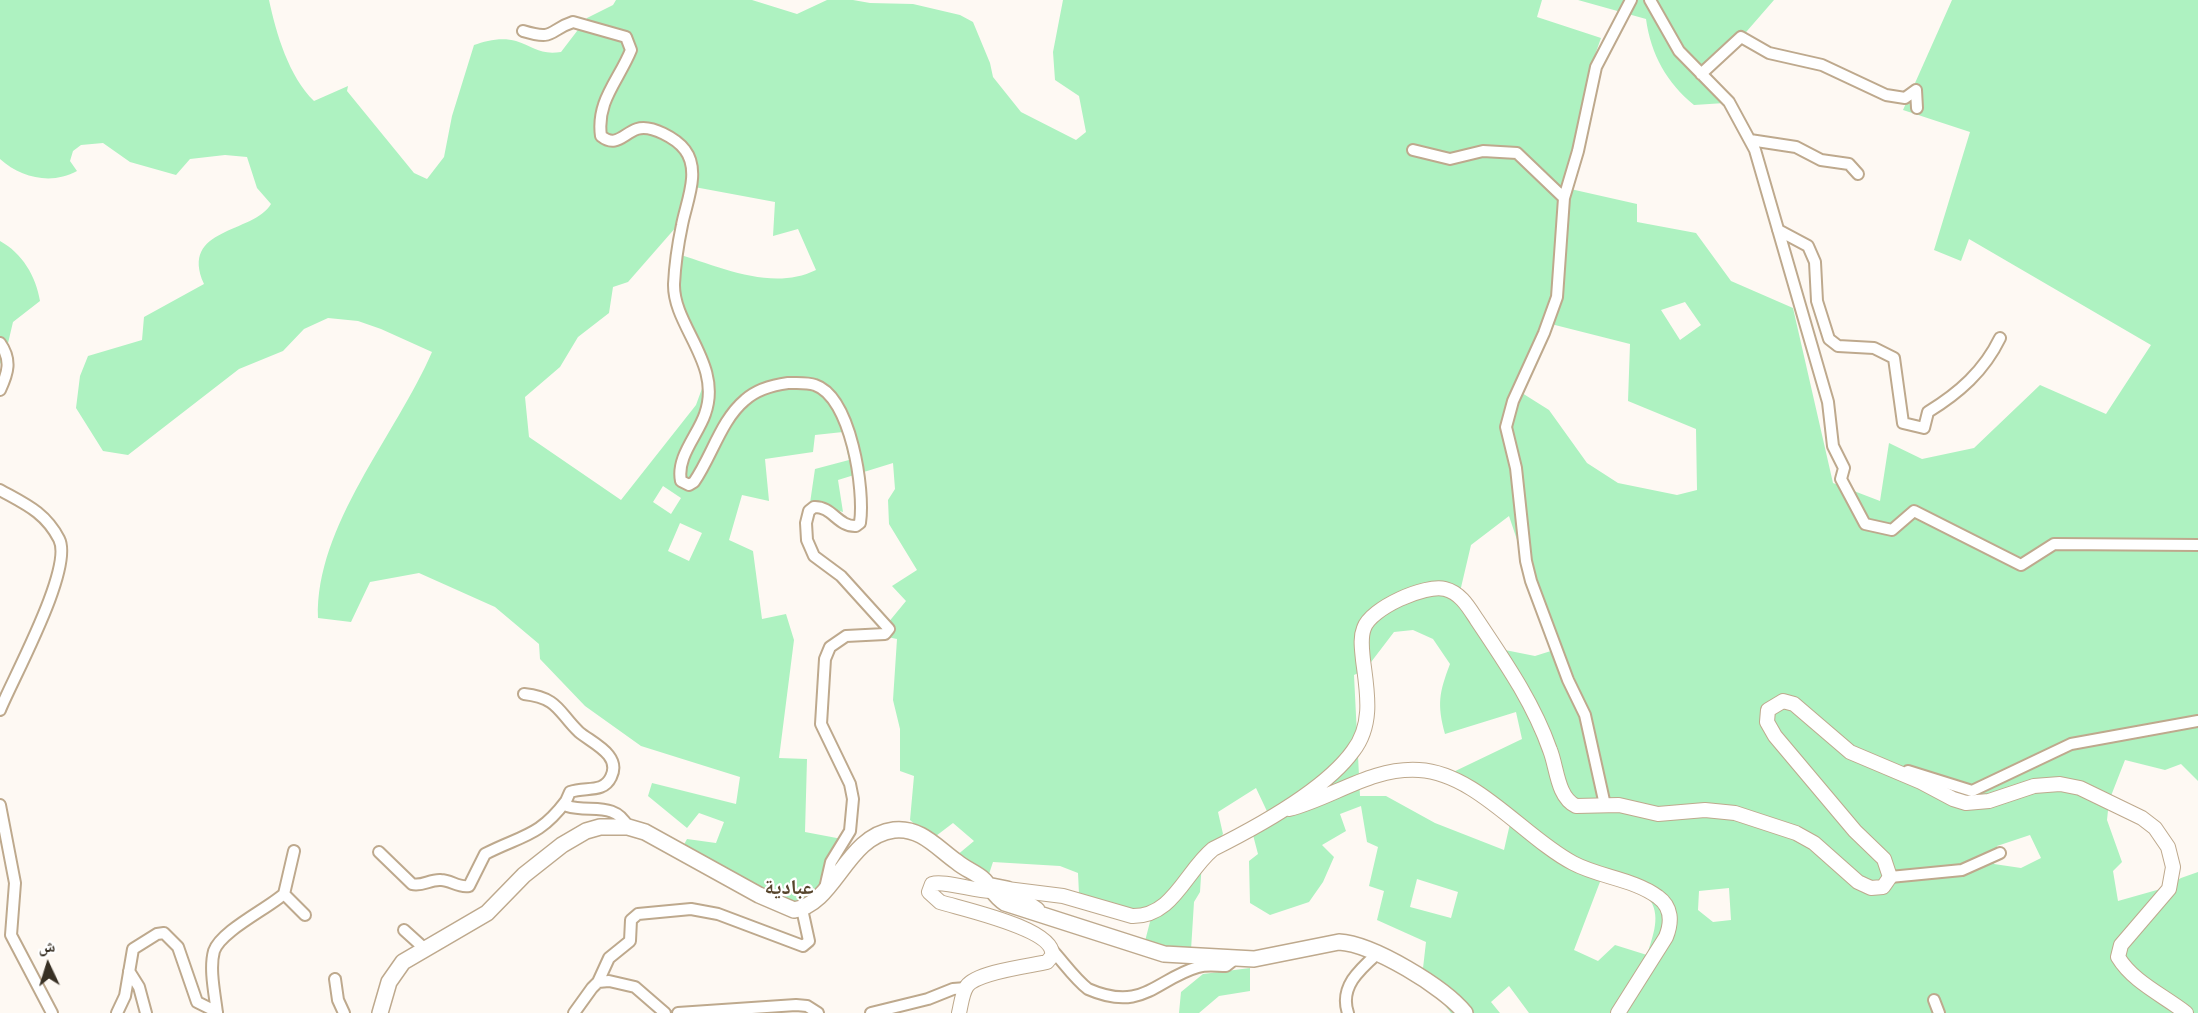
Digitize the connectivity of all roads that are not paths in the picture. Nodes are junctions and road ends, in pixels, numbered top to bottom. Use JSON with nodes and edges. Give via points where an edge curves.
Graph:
{"nodes":[{"id":1,"x":1630,"y":0,"type":"edge"},
{"id":2,"x":1650,"y":0,"type":"edge"},
{"id":3,"x":523,"y":31,"type":"dead end"},
{"id":4,"x":1701,"y":74,"type":"junction"},
{"id":5,"x":1917,"y":108,"type":"dead end"},
{"id":6,"x":1750,"y":140,"type":"junction"},
{"id":7,"x":1413,"y":150,"type":"dead end"},
{"id":8,"x":1858,"y":174,"type":"dead end"},
{"id":9,"x":1564,"y":198,"type":"junction"},
{"id":10,"x":1778,"y":230,"type":"junction"},
{"id":11,"x":2000,"y":339,"type":"dead end"},
{"id":12,"x":0,"y":343,"type":"edge"},
{"id":13,"x":0,"y":390,"type":"edge"},
{"id":14,"x":0,"y":490,"type":"edge"},
{"id":15,"x":2198,"y":545,"type":"edge"},
{"id":16,"x":524,"y":694,"type":"dead end"},
{"id":17,"x":0,"y":710,"type":"edge"},
{"id":18,"x":2198,"y":721,"type":"edge"},
{"id":19,"x":1897,"y":772,"type":"junction"},
{"id":20,"x":566,"y":801,"type":"junction"},
{"id":21,"x":0,"y":804,"type":"edge"},
{"id":22,"x":1605,"y":805,"type":"junction"},
{"id":23,"x":1279,"y":812,"type":"junction"},
{"id":24,"x":628,"y":827,"type":"junction"},
{"id":25,"x":294,"y":851,"type":"dead end"},
{"id":26,"x":379,"y":852,"type":"dead end"},
{"id":27,"x":2000,"y":854,"type":"dead end"},
{"id":28,"x":1890,"y":877,"type":"junction"},
{"id":29,"x":989,"y":888,"type":"junction"},
{"id":30,"x":825,"y":889,"type":"junction"},
{"id":31,"x":1007,"y":890,"type":"junction"},
{"id":32,"x":284,"y":894,"type":"junction"},
{"id":33,"x":802,"y":909,"type":"junction"},
{"id":34,"x":12,"y":912,"type":"junction"},
{"id":35,"x":1041,"y":914,"type":"junction"},
{"id":36,"x":305,"y":915,"type":"dead end"},
{"id":37,"x":0,"y":920,"type":"edge"},
{"id":38,"x":404,"y":930,"type":"dead end"},
{"id":39,"x":424,"y":949,"type":"junction"},
{"id":40,"x":1053,"y":951,"type":"junction"},
{"id":41,"x":1378,"y":953,"type":"junction"},
{"id":42,"x":1235,"y":959,"type":"junction"},
{"id":43,"x":129,"y":972,"type":"junction"},
{"id":44,"x":335,"y":979,"type":"dead end"},
{"id":45,"x":598,"y":982,"type":"junction"},
{"id":46,"x":966,"y":988,"type":"junction"},
{"id":47,"x":1934,"y":1000,"type":"dead end"},
{"id":48,"x":217,"y":1012,"type":"edge"},
{"id":49,"x":52,"y":1013,"type":"edge"},
{"id":50,"x":117,"y":1013,"type":"edge"},
{"id":51,"x":146,"y":1013,"type":"edge"},
{"id":52,"x":344,"y":1013,"type":"edge"},
{"id":53,"x":380,"y":1013,"type":"edge"},
{"id":54,"x":574,"y":1013,"type":"edge"},
{"id":55,"x":664,"y":1013,"type":"edge"},
{"id":56,"x":678,"y":1013,"type":"edge"},
{"id":57,"x":818,"y":1013,"type":"edge"},
{"id":58,"x":871,"y":1013,"type":"edge"},
{"id":59,"x":958,"y":1013,"type":"edge"},
{"id":60,"x":1348,"y":1013,"type":"edge"},
{"id":61,"x":1465,"y":1013,"type":"edge"},
{"id":62,"x":1618,"y":1013,"type":"edge"},
{"id":63,"x":1939,"y":1013,"type":"edge"},
{"id":64,"x":2187,"y":1013,"type":"edge"}],
"edges":[{"from":1,"to":9,"type":"street","via":[[1596,67]]},
{"from":2,"to":4,"type":"street","via":[[1680,51]]},
{"from":3,"to":30,"type":"street","via":[[545,36],[573,22],[626,37],[631,51],[608,93],[601,136],[617,141],[645,128],[677,142],[689,159],[691,189],[674,286],[704,366],[708,398],[706,413],[683,460],[681,481],[689,485],[694,482],[730,417],[744,400],[781,384],[817,385],[833,398],[853,446],[860,523],[846,526],[825,508],[814,507],[806,518],[807,540],[814,556],[841,576],[887,625],[888,632],[846,636],[830,647],[825,659],[821,724],[854,799],[850,831],[831,862]]},
{"from":4,"to":5,"type":"street","via":[[1741,37],[1769,53],[1822,65],[1886,95],[1905,98],[1916,90]]},
{"from":4,"to":6,"type":"street","via":[[1729,102]]},
{"from":6,"to":8,"type":"street","via":[[1796,147],[1821,160],[1849,164]]},
{"from":6,"to":10,"type":"street"},
{"from":7,"to":9,"type":"street","via":[[1450,159],[1483,151],[1517,153]]},
{"from":9,"to":22,"type":"street","via":[[1557,297],[1513,401],[1506,436],[1517,479],[1531,582],[1585,715]]},
{"from":10,"to":11,"type":"street","via":[[1808,246],[1815,262],[1817,301],[1829,339],[1838,346],[1874,348],[1894,358],[1903,423],[1924,428],[1928,412],[1957,394],[1989,359]]},
{"from":10,"to":15,"type":"street","via":[[1828,402],[1833,446],[1844,468],[1840,479],[1865,524],[1892,530],[1914,511],[2021,565],[2054,544]]},
{"from":12,"to":13,"type":"street","via":[[8,356],[8,366]]},
{"from":14,"to":17,"type":"street","via":[[34,507],[59,539],[62,555],[32,644]]},
{"from":16,"to":20,"type":"street","via":[[554,704],[610,756],[612,776],[605,784],[570,792]]},
{"from":18,"to":19,"type":"street","via":[[2071,744],[1972,791],[1903,769]]},
{"from":19,"to":28,"type":"street","via":[[1850,752],[1794,704],[1783,701],[1768,710],[1767,722],[1775,736],[1884,859]]},
{"from":19,"to":64,"type":"street","via":[[1966,803],[2060,783],[2080,788],[2155,828],[2168,847],[2173,867],[2169,889],[2121,945],[2118,957],[2148,987]]},
{"from":20,"to":24,"type":"street","via":[[567,806],[577,809],[619,813]]},
{"from":20,"to":26,"type":"street","via":[[550,822],[538,830],[484,854],[469,886],[460,887],[439,879],[418,886],[412,884]]},
{"from":21,"to":34,"type":"street","via":[[15,883]]},
{"from":22,"to":23,"type":"street","via":[[1575,806],[1565,798],[1547,742],[1521,686],[1462,599],[1445,589],[1432,588],[1380,609],[1368,620],[1362,637],[1368,717],[1360,740],[1346,760]]},
{"from":22,"to":28,"type":"street","via":[[1658,814],[1705,810],[1735,813],[1796,833],[1870,888],[1883,887]]},
{"from":23,"to":31,"type":"street","via":[[1213,849],[1168,903],[1151,914],[1132,916],[1063,896]]},
{"from":23,"to":62,"type":"street","via":[[1379,774],[1435,772],[1452,778],[1514,819],[1571,862],[1658,897],[1669,910],[1671,926]]},
{"from":24,"to":33,"type":"main road","via":[[645,832],[759,895],[787,908]]},
{"from":24,"to":39,"type":"main road","via":[[600,827],[562,845],[487,913]]},
{"from":25,"to":32,"type":"street"},
{"from":27,"to":28,"type":"street","via":[[1962,870]]},
{"from":29,"to":30,"type":"main road","via":[[924,836],[897,830],[886,831],[866,843]]},
{"from":29,"to":31,"type":"main road"},
{"from":29,"to":35,"type":"main road","via":[[1005,903]]},
{"from":29,"to":40,"type":"street","via":[[966,889],[938,882],[932,884],[929,892],[940,902],[1032,930],[1048,941]]},
{"from":30,"to":33,"type":"main road","via":[[815,902]]},
{"from":31,"to":35,"type":"main road"},
{"from":32,"to":36,"type":"street"},
{"from":32,"to":48,"type":"street","via":[[214,950]]},
{"from":33,"to":45,"type":"street","via":[[809,941],[803,946],[718,914],[690,909],[638,914],[632,920],[630,941],[609,958]]},
{"from":34,"to":37,"type":"street"},
{"from":34,"to":49,"type":"street","via":[[14,944]]},
{"from":35,"to":42,"type":"main road","via":[[1148,951]]},
{"from":38,"to":39,"type":"street"},
{"from":39,"to":53,"type":"main road","via":[[395,971]]},
{"from":40,"to":42,"type":"street","via":[[1086,987],[1112,1002],[1129,1005],[1143,1003],[1191,969],[1226,966]]},
{"from":40,"to":46,"type":"street","via":[[1047,962],[982,977]]},
{"from":41,"to":42,"type":"main road","via":[[1339,942],[1286,954]]},
{"from":41,"to":60,"type":"street","via":[[1347,990]]},
{"from":41,"to":61,"type":"main road","via":[[1442,991]]},
{"from":43,"to":48,"type":"street","via":[[131,953],[136,946],[157,934],[169,935],[183,957],[197,1002]]},
{"from":43,"to":50,"type":"street"},
{"from":43,"to":51,"type":"street","via":[[139,987]]},
{"from":44,"to":52,"type":"street"},
{"from":45,"to":54,"type":"street"},
{"from":45,"to":55,"type":"street","via":[[635,987]]},
{"from":46,"to":58,"type":"street"},
{"from":46,"to":59,"type":"street"},
{"from":47,"to":63,"type":"street"},
{"from":56,"to":57,"type":"street","via":[[796,1005]]}]}
